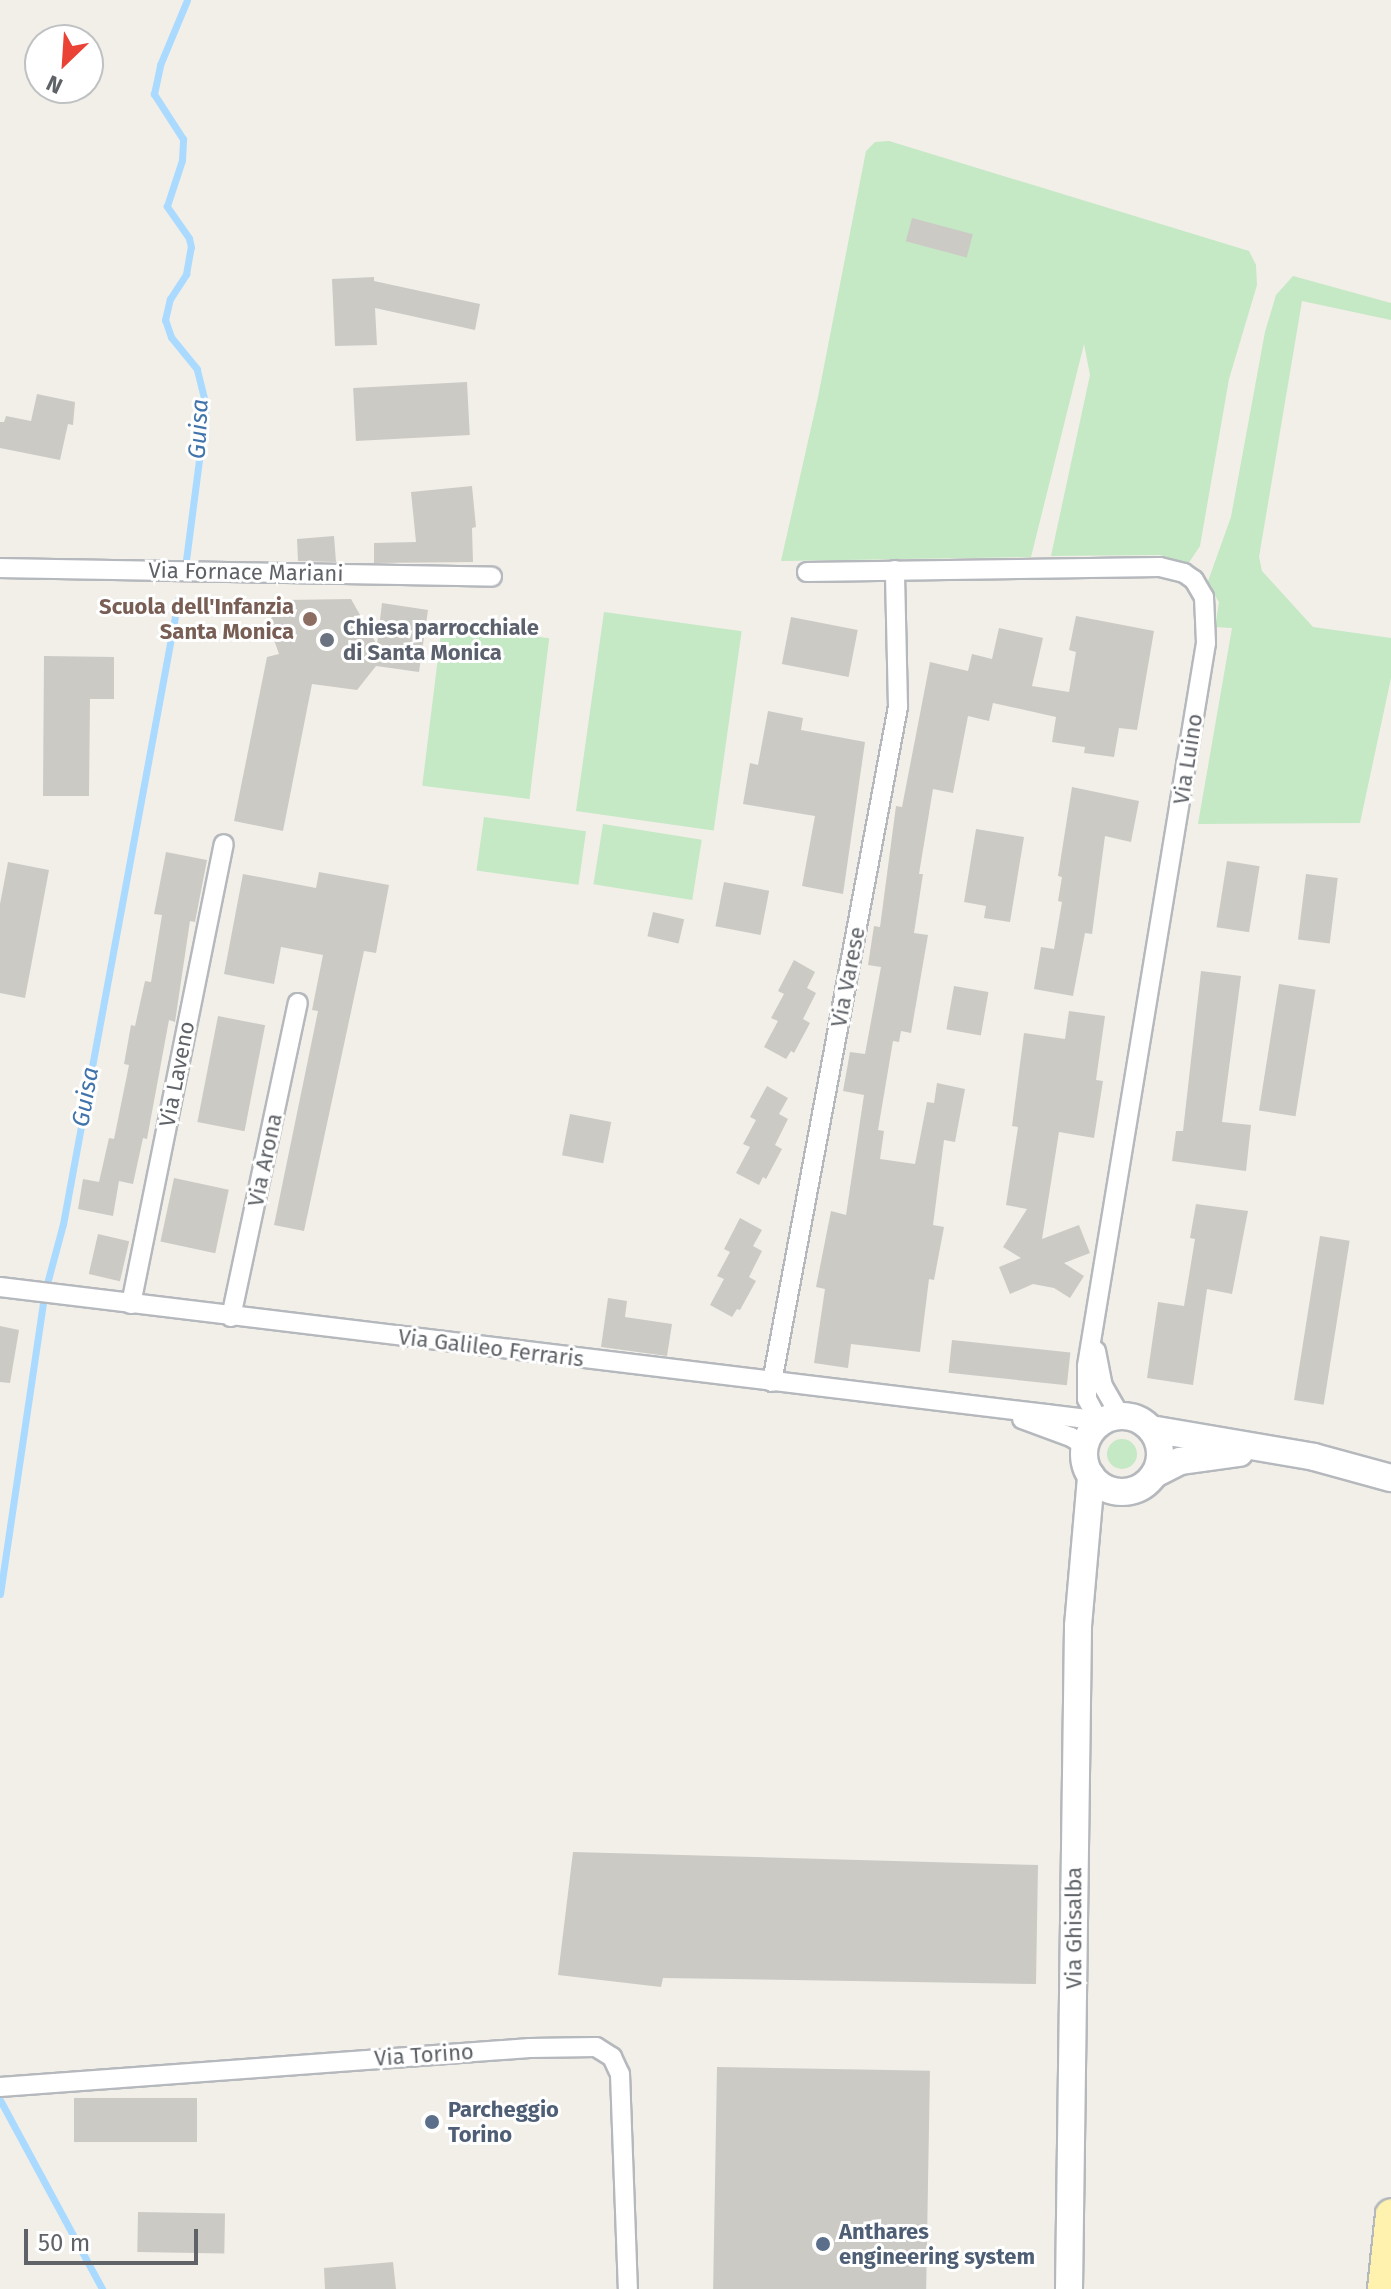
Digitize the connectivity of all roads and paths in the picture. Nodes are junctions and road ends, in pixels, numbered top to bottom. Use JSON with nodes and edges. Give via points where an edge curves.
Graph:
{"nodes":[{"id":1,"x":0,"y":568,"type":"edge"},
{"id":2,"x":895,"y":570,"type":"junction"},
{"id":3,"x":807,"y":572,"type":"dead end"},
{"id":4,"x":492,"y":577,"type":"dead end"},
{"id":5,"x":224,"y":844,"type":"dead end"},
{"id":6,"x":298,"y":1003,"type":"dead end"},
{"id":7,"x":0,"y":1287,"type":"edge"},
{"id":8,"x":131,"y":1304,"type":"junction"},
{"id":9,"x":231,"y":1317,"type":"junction"},
{"id":10,"x":772,"y":1382,"type":"junction"},
{"id":11,"x":1100,"y":1428,"type":"junction"},
{"id":12,"x":1151,"y":1429,"type":"junction"},
{"id":13,"x":1268,"y":1451,"type":"junction"},
{"id":14,"x":1155,"y":1474,"type":"junction"},
{"id":15,"x":1091,"y":1476,"type":"junction"},
{"id":16,"x":1385,"y":1480,"type":"edge"},
{"id":17,"x":1130,"y":1491,"type":"junction"},
{"id":18,"x":1085,"y":1568,"type":"junction"},
{"id":19,"x":2,"y":2086,"type":"edge"},
{"id":20,"x":1391,"y":2214,"type":"edge"},
{"id":21,"x":628,"y":2289,"type":"edge"},
{"id":22,"x":1069,"y":2289,"type":"edge"},
{"id":23,"x":1383,"y":2289,"type":"edge"}],
"edges":[{"from":1,"to":4,"type":"street","name":"Via Fornace Mariani"},
{"from":2,"to":3,"type":"street","name":"Via Luino"},
{"from":2,"to":10,"type":"street","name":"Via Varese","via":[[898,707]]},
{"from":2,"to":11,"type":"street","name":"Via Luino","via":[[1160,567],[1184,573],[1204,597],[1206,643],[1095,1324]]},
{"from":5,"to":8,"type":"street","name":"Via Laveno"},
{"from":6,"to":9,"type":"street","name":"Via Arona"},
{"from":7,"to":8,"type":"street","name":"Via Galileo Ferraris"},
{"from":8,"to":9,"type":"street","name":"Via Galileo Ferraris"},
{"from":9,"to":10,"type":"street","name":"Via Galileo Ferraris"},
{"from":10,"to":11,"type":"street","name":"Via Galileo Ferraris","via":[[1079,1418]]},
{"from":11,"to":12,"type":"street","via":[[1132,1417]]},
{"from":11,"to":15,"type":"street","via":[[1086,1467]]},
{"from":12,"to":13,"type":"street"},
{"from":12,"to":14,"type":"street","via":[[1160,1450]]},
{"from":13,"to":14,"type":"street","via":[[1213,1454],[1180,1461]]},
{"from":13,"to":16,"type":"street","via":[[1314,1457]]},
{"from":14,"to":17,"type":"street"},
{"from":15,"to":17,"type":"street","via":[[1104,1487]]},
{"from":15,"to":18,"type":"street","name":"Via Ghisalba"},
{"from":17,"to":18,"type":"street","name":"Via Ghisalba","via":[[1106,1516]]},
{"from":18,"to":22,"type":"street","name":"Via Ghisalba","via":[[1078,1626]]},
{"from":19,"to":21,"type":"street","name":"Via Torino","via":[[587,2045],[605,2051],[616,2065],[621,2086]]},
{"from":20,"to":23,"type":"main road"}]}
